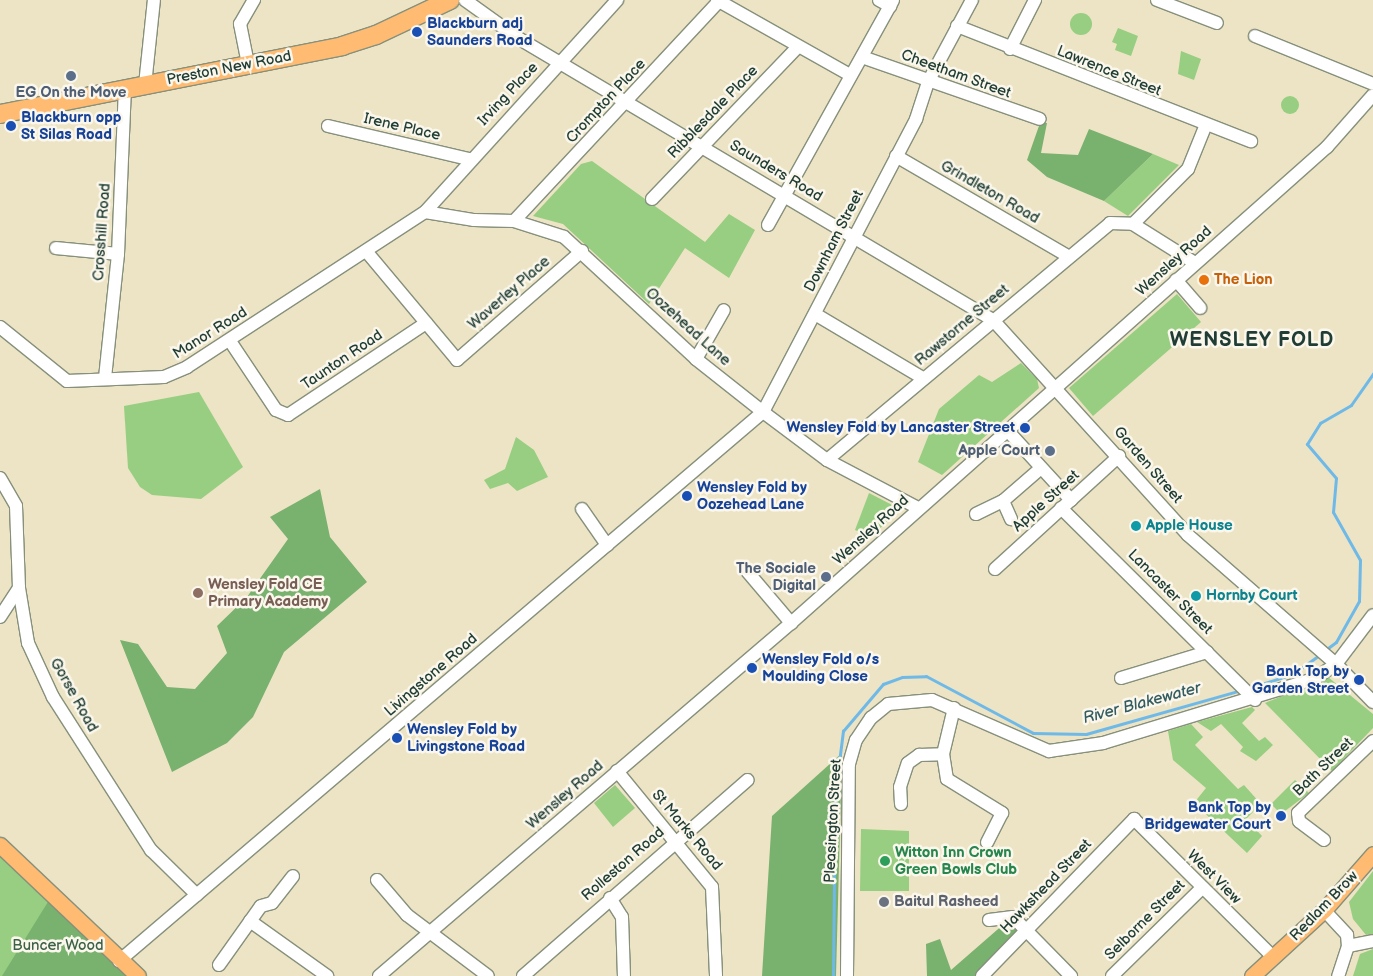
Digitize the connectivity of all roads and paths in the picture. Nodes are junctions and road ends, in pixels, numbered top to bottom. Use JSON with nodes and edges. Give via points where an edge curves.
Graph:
{"nodes":[{"id":1,"x":154,"y":0,"type":"edge"},
{"id":2,"x":254,"y":0,"type":"edge"},
{"id":3,"x":450,"y":0,"type":"edge"},
{"id":4,"x":465,"y":0,"type":"edge"},
{"id":5,"x":617,"y":0,"type":"edge"},
{"id":6,"x":719,"y":0,"type":"edge"},
{"id":7,"x":972,"y":0,"type":"edge"},
{"id":8,"x":1035,"y":0,"type":"edge"},
{"id":9,"x":1157,"y":0,"type":"edge"},
{"id":10,"x":887,"y":2,"type":"edge"},
{"id":11,"x":1217,"y":23,"type":"dead end"},
{"id":12,"x":957,"y":26,"type":"junction"},
{"id":13,"x":1255,"y":36,"type":"dead end"},
{"id":14,"x":798,"y":48,"type":"junction"},
{"id":15,"x":1010,"y":49,"type":"junction"},
{"id":16,"x":862,"y":57,"type":"junction"},
{"id":17,"x":560,"y":62,"type":"junction"},
{"id":18,"x":248,"y":64,"type":"junction"},
{"id":19,"x":850,"y":75,"type":"junction"},
{"id":20,"x":928,"y":82,"type":"junction"},
{"id":21,"x":145,"y":84,"type":"junction"},
{"id":22,"x":1373,"y":84,"type":"edge"},
{"id":23,"x":125,"y":88,"type":"junction"},
{"id":24,"x":1373,"y":95,"type":"edge"},
{"id":25,"x":629,"y":100,"type":"junction"},
{"id":26,"x":0,"y":114,"type":"edge"},
{"id":27,"x":1040,"y":119,"type":"dead end"},
{"id":28,"x":328,"y":126,"type":"dead end"},
{"id":29,"x":1205,"y":127,"type":"junction"},
{"id":30,"x":1251,"y":141,"type":"dead end"},
{"id":31,"x":704,"y":146,"type":"junction"},
{"id":32,"x":896,"y":156,"type":"junction"},
{"id":33,"x":469,"y":158,"type":"junction"},
{"id":34,"x":784,"y":197,"type":"junction"},
{"id":35,"x":652,"y":199,"type":"dead end"},
{"id":36,"x":425,"y":212,"type":"junction"},
{"id":37,"x":514,"y":220,"type":"junction"},
{"id":38,"x":1133,"y":224,"type":"junction"},
{"id":39,"x":768,"y":225,"type":"dead end"},
{"id":40,"x":855,"y":236,"type":"junction"},
{"id":41,"x":56,"y":248,"type":"dead end"},
{"id":42,"x":366,"y":251,"type":"junction"},
{"id":43,"x":582,"y":251,"type":"junction"},
{"id":44,"x":118,"y":254,"type":"junction"},
{"id":45,"x":1068,"y":256,"type":"junction"},
{"id":46,"x":1196,"y":263,"type":"junction"},
{"id":47,"x":1176,"y":280,"type":"junction"},
{"id":48,"x":1200,"y":308,"type":"dead end"},
{"id":49,"x":724,"y":310,"type":"dead end"},
{"id":50,"x":815,"y":314,"type":"junction"},
{"id":51,"x":993,"y":320,"type":"junction"},
{"id":52,"x":426,"y":323,"type":"junction"},
{"id":53,"x":0,"y":327,"type":"edge"},
{"id":54,"x":230,"y":341,"type":"junction"},
{"id":55,"x":696,"y":359,"type":"junction"},
{"id":56,"x":101,"y":378,"type":"junction"},
{"id":57,"x":923,"y":378,"type":"junction"},
{"id":58,"x":1056,"y":386,"type":"junction"},
{"id":59,"x":763,"y":412,"type":"junction"},
{"id":60,"x":1007,"y":430,"type":"junction"},
{"id":61,"x":1119,"y":456,"type":"junction"},
{"id":62,"x":827,"y":460,"type":"junction"},
{"id":63,"x":1041,"y":468,"type":"junction"},
{"id":64,"x":0,"y":478,"type":"edge"},
{"id":65,"x":1003,"y":501,"type":"junction"},
{"id":66,"x":1066,"y":504,"type":"junction"},
{"id":67,"x":918,"y":508,"type":"junction"},
{"id":68,"x":582,"y":509,"type":"dead end"},
{"id":69,"x":976,"y":514,"type":"dead end"},
{"id":70,"x":1011,"y":519,"type":"dead end"},
{"id":71,"x":607,"y":545,"type":"junction"},
{"id":72,"x":996,"y":569,"type":"dead end"},
{"id":73,"x":746,"y":570,"type":"dead end"},
{"id":74,"x":19,"y":588,"type":"junction"},
{"id":75,"x":1373,"y":616,"type":"edge"},
{"id":76,"x":0,"y":617,"type":"edge"},
{"id":77,"x":791,"y":623,"type":"junction"},
{"id":78,"x":1207,"y":652,"type":"junction"},
{"id":79,"x":1336,"y":664,"type":"junction"},
{"id":80,"x":1121,"y":678,"type":"dead end"},
{"id":81,"x":1247,"y":692,"type":"junction"},
{"id":82,"x":1373,"y":702,"type":"edge"},
{"id":83,"x":954,"y":708,"type":"junction"},
{"id":84,"x":1373,"y":740,"type":"edge"},
{"id":85,"x":943,"y":754,"type":"junction"},
{"id":86,"x":617,"y":771,"type":"junction"},
{"id":87,"x":748,"y":780,"type":"dead end"},
{"id":88,"x":901,"y":804,"type":"dead end"},
{"id":89,"x":1134,"y":819,"type":"joint"},
{"id":90,"x":1324,"y":840,"type":"dead end"},
{"id":91,"x":672,"y":841,"type":"junction"},
{"id":92,"x":987,"y":842,"type":"dead end"},
{"id":93,"x":0,"y":845,"type":"edge"},
{"id":94,"x":1373,"y":854,"type":"edge"},
{"id":95,"x":293,"y":876,"type":"dead end"},
{"id":96,"x":377,"y":880,"type":"dead end"},
{"id":97,"x":1202,"y":888,"type":"junction"},
{"id":98,"x":197,"y":895,"type":"junction"},
{"id":99,"x":610,"y":898,"type":"junction"},
{"id":100,"x":1324,"y":910,"type":"junction"},
{"id":101,"x":989,"y":920,"type":"dead end"},
{"id":102,"x":250,"y":921,"type":"junction"},
{"id":103,"x":1026,"y":930,"type":"junction"},
{"id":104,"x":430,"y":933,"type":"junction"},
{"id":105,"x":1373,"y":942,"type":"edge"},
{"id":106,"x":1348,"y":946,"type":"junction"},
{"id":107,"x":1273,"y":957,"type":"junction"},
{"id":108,"x":119,"y":961,"type":"junction"},
{"id":109,"x":219,"y":965,"type":"dead end"},
{"id":110,"x":138,"y":976,"type":"edge"},
{"id":111,"x":327,"y":976,"type":"edge"},
{"id":112,"x":379,"y":976,"type":"edge"},
{"id":113,"x":488,"y":976,"type":"edge"},
{"id":114,"x":523,"y":976,"type":"edge"},
{"id":115,"x":624,"y":976,"type":"edge"},
{"id":116,"x":716,"y":976,"type":"edge"},
{"id":117,"x":847,"y":976,"type":"edge"},
{"id":118,"x":982,"y":976,"type":"edge"},
{"id":119,"x":1072,"y":976,"type":"edge"},
{"id":120,"x":1112,"y":976,"type":"edge"},
{"id":121,"x":1252,"y":976,"type":"edge"},
{"id":122,"x":1338,"y":976,"type":"edge"}],
"edges":[{"from":1,"to":21,"type":"street"},
{"from":2,"to":18,"type":"street","via":[[240,24]]},
{"from":3,"to":18,"type":"highway","name":"Preston New Road","via":[[376,35]]},
{"from":4,"to":17,"type":"street","name":"Saunders Road"},
{"from":5,"to":17,"type":"street","name":"Irving Place"},
{"from":6,"to":14,"type":"street"},
{"from":6,"to":25,"type":"street","name":"Crompton Place"},
{"from":7,"to":12,"type":"street","name":"Downham Street"},
{"from":8,"to":15,"type":"street"},
{"from":9,"to":11,"type":"street"},
{"from":10,"to":16,"type":"street"},
{"from":12,"to":15,"type":"street","name":"Lawrence Street"},
{"from":12,"to":20,"type":"street","name":"Downham Street"},
{"from":13,"to":22,"type":"street"},
{"from":14,"to":19,"type":"street"},
{"from":14,"to":31,"type":"street","name":"Ribblesdale Place"},
{"from":15,"to":29,"type":"street","name":"Lawrence Street"},
{"from":16,"to":19,"type":"street"},
{"from":16,"to":20,"type":"street","name":"Cheetham Street"},
{"from":17,"to":25,"type":"street","name":"Saunders Road"},
{"from":17,"to":33,"type":"street","name":"Irving Place"},
{"from":18,"to":21,"type":"highway","name":"Preston New Road"},
{"from":19,"to":34,"type":"street"},
{"from":20,"to":27,"type":"street","name":"Cheetham Street"},
{"from":20,"to":32,"type":"street","name":"Downham Street"},
{"from":21,"to":23,"type":"highway","name":"Preston New Road"},
{"from":23,"to":26,"type":"highway","name":"Preston New Road"},
{"from":23,"to":44,"type":"street","name":"Crosshill Road"},
{"from":24,"to":46,"type":"street","name":"Wensley Road","via":[[1327,147]]},
{"from":25,"to":31,"type":"street","name":"Saunders Road"},
{"from":25,"to":37,"type":"street","name":"Crompton Place"},
{"from":28,"to":33,"type":"street","name":"Irene Place"},
{"from":29,"to":30,"type":"street","name":"Lawrence Street"},
{"from":29,"to":38,"type":"street","via":[[1188,169]]},
{"from":31,"to":34,"type":"street","name":"Saunders Road"},
{"from":31,"to":35,"type":"street","name":"Ribblesdale Place"},
{"from":32,"to":40,"type":"street","name":"Downham Street"},
{"from":32,"to":45,"type":"street","name":"Grindleton Road"},
{"from":33,"to":36,"type":"street","name":"Irving Place"},
{"from":34,"to":39,"type":"street"},
{"from":34,"to":40,"type":"street","name":"Saunders Road"},
{"from":36,"to":37,"type":"street","name":"Oozehead Lane","via":[[474,220]]},
{"from":36,"to":42,"type":"street","name":"Manor Road"},
{"from":37,"to":43,"type":"street","name":"Oozehead Lane","via":[[564,237]]},
{"from":38,"to":45,"type":"street","name":"Rawstorne Street","via":[[1110,223]]},
{"from":38,"to":46,"type":"street"},
{"from":40,"to":50,"type":"street","name":"Downham Street"},
{"from":40,"to":51,"type":"street","name":"Saunders Road"},
{"from":41,"to":44,"type":"street"},
{"from":42,"to":52,"type":"street"},
{"from":42,"to":54,"type":"street","name":"Manor Road"},
{"from":43,"to":52,"type":"street","name":"Waverley Place","via":[[457,360]]},
{"from":43,"to":55,"type":"street","name":"Oozehead Lane"},
{"from":44,"to":56,"type":"street","name":"Crosshill Road"},
{"from":45,"to":51,"type":"street","name":"Rawstorne Street"},
{"from":46,"to":47,"type":"street","name":"Wensley Road"},
{"from":47,"to":48,"type":"street"},
{"from":47,"to":58,"type":"street","name":"Wensley Road"},
{"from":49,"to":55,"type":"street"},
{"from":50,"to":57,"type":"street"},
{"from":50,"to":59,"type":"street","name":"Downham Street"},
{"from":51,"to":57,"type":"street","name":"Rawstorne Street"},
{"from":51,"to":58,"type":"street","name":"Saunders Road"},
{"from":52,"to":54,"type":"street","name":"Taunton Road","via":[[288,415],[276,410]]},
{"from":53,"to":56,"type":"street","name":"Manor Road","via":[[58,378]]},
{"from":54,"to":56,"type":"street","name":"Manor Road","via":[[164,378]]},
{"from":55,"to":59,"type":"street","name":"Oozehead Lane"},
{"from":57,"to":62,"type":"street","name":"Rawstorne Street"},
{"from":58,"to":60,"type":"street","name":"Wensley Road"},
{"from":58,"to":61,"type":"street","name":"Garden Street"},
{"from":59,"to":62,"type":"street","name":"Oozehead Lane"},
{"from":59,"to":71,"type":"street","name":"Livingstone Road"},
{"from":60,"to":63,"type":"street","name":"Lancaster Street"},
{"from":60,"to":67,"type":"street","name":"Wensley Road"},
{"from":61,"to":66,"type":"street","name":"Apple Street"},
{"from":61,"to":79,"type":"street","name":"Garden Street","via":[[1188,535]]},
{"from":62,"to":67,"type":"street","name":"Oozehead Lane"},
{"from":63,"to":65,"type":"street"},
{"from":63,"to":66,"type":"street","name":"Lancaster Street"},
{"from":64,"to":74,"type":"street","name":"Gorse Road","via":[[16,506]]},
{"from":65,"to":69,"type":"street"},
{"from":65,"to":70,"type":"street"},
{"from":66,"to":72,"type":"street","name":"Apple Street"},
{"from":66,"to":78,"type":"street","name":"Lancaster Street"},
{"from":67,"to":77,"type":"street","name":"Wensley Road"},
{"from":68,"to":71,"type":"street"},
{"from":71,"to":98,"type":"street","name":"Livingstone Road"},
{"from":73,"to":77,"type":"street"},
{"from":74,"to":76,"type":"street"},
{"from":74,"to":98,"type":"street","name":"Gorse Road","via":[[28,643],[53,698],[151,850]]},
{"from":75,"to":79,"type":"street","name":"Pleasington Street"},
{"from":77,"to":86,"type":"street","name":"Wensley Road"},
{"from":78,"to":80,"type":"street"},
{"from":78,"to":81,"type":"street","name":"Lancaster Street"},
{"from":79,"to":81,"type":"street","name":"Pleasington Street","via":[[1314,679]]},
{"from":79,"to":82,"type":"street","name":"Garden Street"},
{"from":81,"to":83,"type":"street","name":"Pleasington Street","via":[[1103,743],[1049,751],[997,732]]},
{"from":83,"to":85,"type":"street"},
{"from":83,"to":117,"type":"street","name":"Pleasington Street","via":[[932,700],[888,704],[871,718],[856,740],[849,764]]},
{"from":84,"to":90,"type":"street","name":"Bath Street","via":[[1297,817]]},
{"from":85,"to":88,"type":"street","via":[[919,755],[908,763],[900,787]]},
{"from":85,"to":92,"type":"street","via":[[946,779],[1008,815]]},
{"from":86,"to":91,"type":"street","name":"St Marks Road"},
{"from":86,"to":104,"type":"street","name":"Wensley Road"},
{"from":87,"to":91,"type":"street","name":"Rolleston Road"},
{"from":89,"to":97,"type":"street","name":"West View"},
{"from":89,"to":103,"type":"street","name":"Hawkshead Street"},
{"from":91,"to":99,"type":"street","name":"Rolleston Road"},
{"from":91,"to":116,"type":"street","name":"St Marks Road","via":[[712,887]]},
{"from":93,"to":108,"type":"main road"},
{"from":94,"to":100,"type":"main road","name":"Redlam Brow"},
{"from":95,"to":102,"type":"street"},
{"from":96,"to":104,"type":"street","via":[[407,915]]},
{"from":97,"to":107,"type":"street","name":"West View"},
{"from":97,"to":120,"type":"street","name":"Selborne Street"},
{"from":98,"to":108,"type":"street","name":"Livingstone Road"},
{"from":99,"to":114,"type":"street","name":"Rolleston Road"},
{"from":99,"to":115,"type":"street","via":[[622,917]]},
{"from":100,"to":106,"type":"street","via":[[1347,935]]},
{"from":100,"to":107,"type":"main road","name":"Redlam Brow"},
{"from":101,"to":103,"type":"street","via":[[1013,916]]},
{"from":102,"to":109,"type":"street"},
{"from":102,"to":111,"type":"street"},
{"from":103,"to":118,"type":"street","name":"Hawkshead Street"},
{"from":103,"to":119,"type":"street"},
{"from":104,"to":112,"type":"street","name":"Wensley Road"},
{"from":104,"to":113,"type":"street"},
{"from":105,"to":106,"type":"street"},
{"from":106,"to":122,"type":"street"},
{"from":107,"to":121,"type":"main road","name":"Redlam Brow"},
{"from":108,"to":110,"type":"main road"}]}
